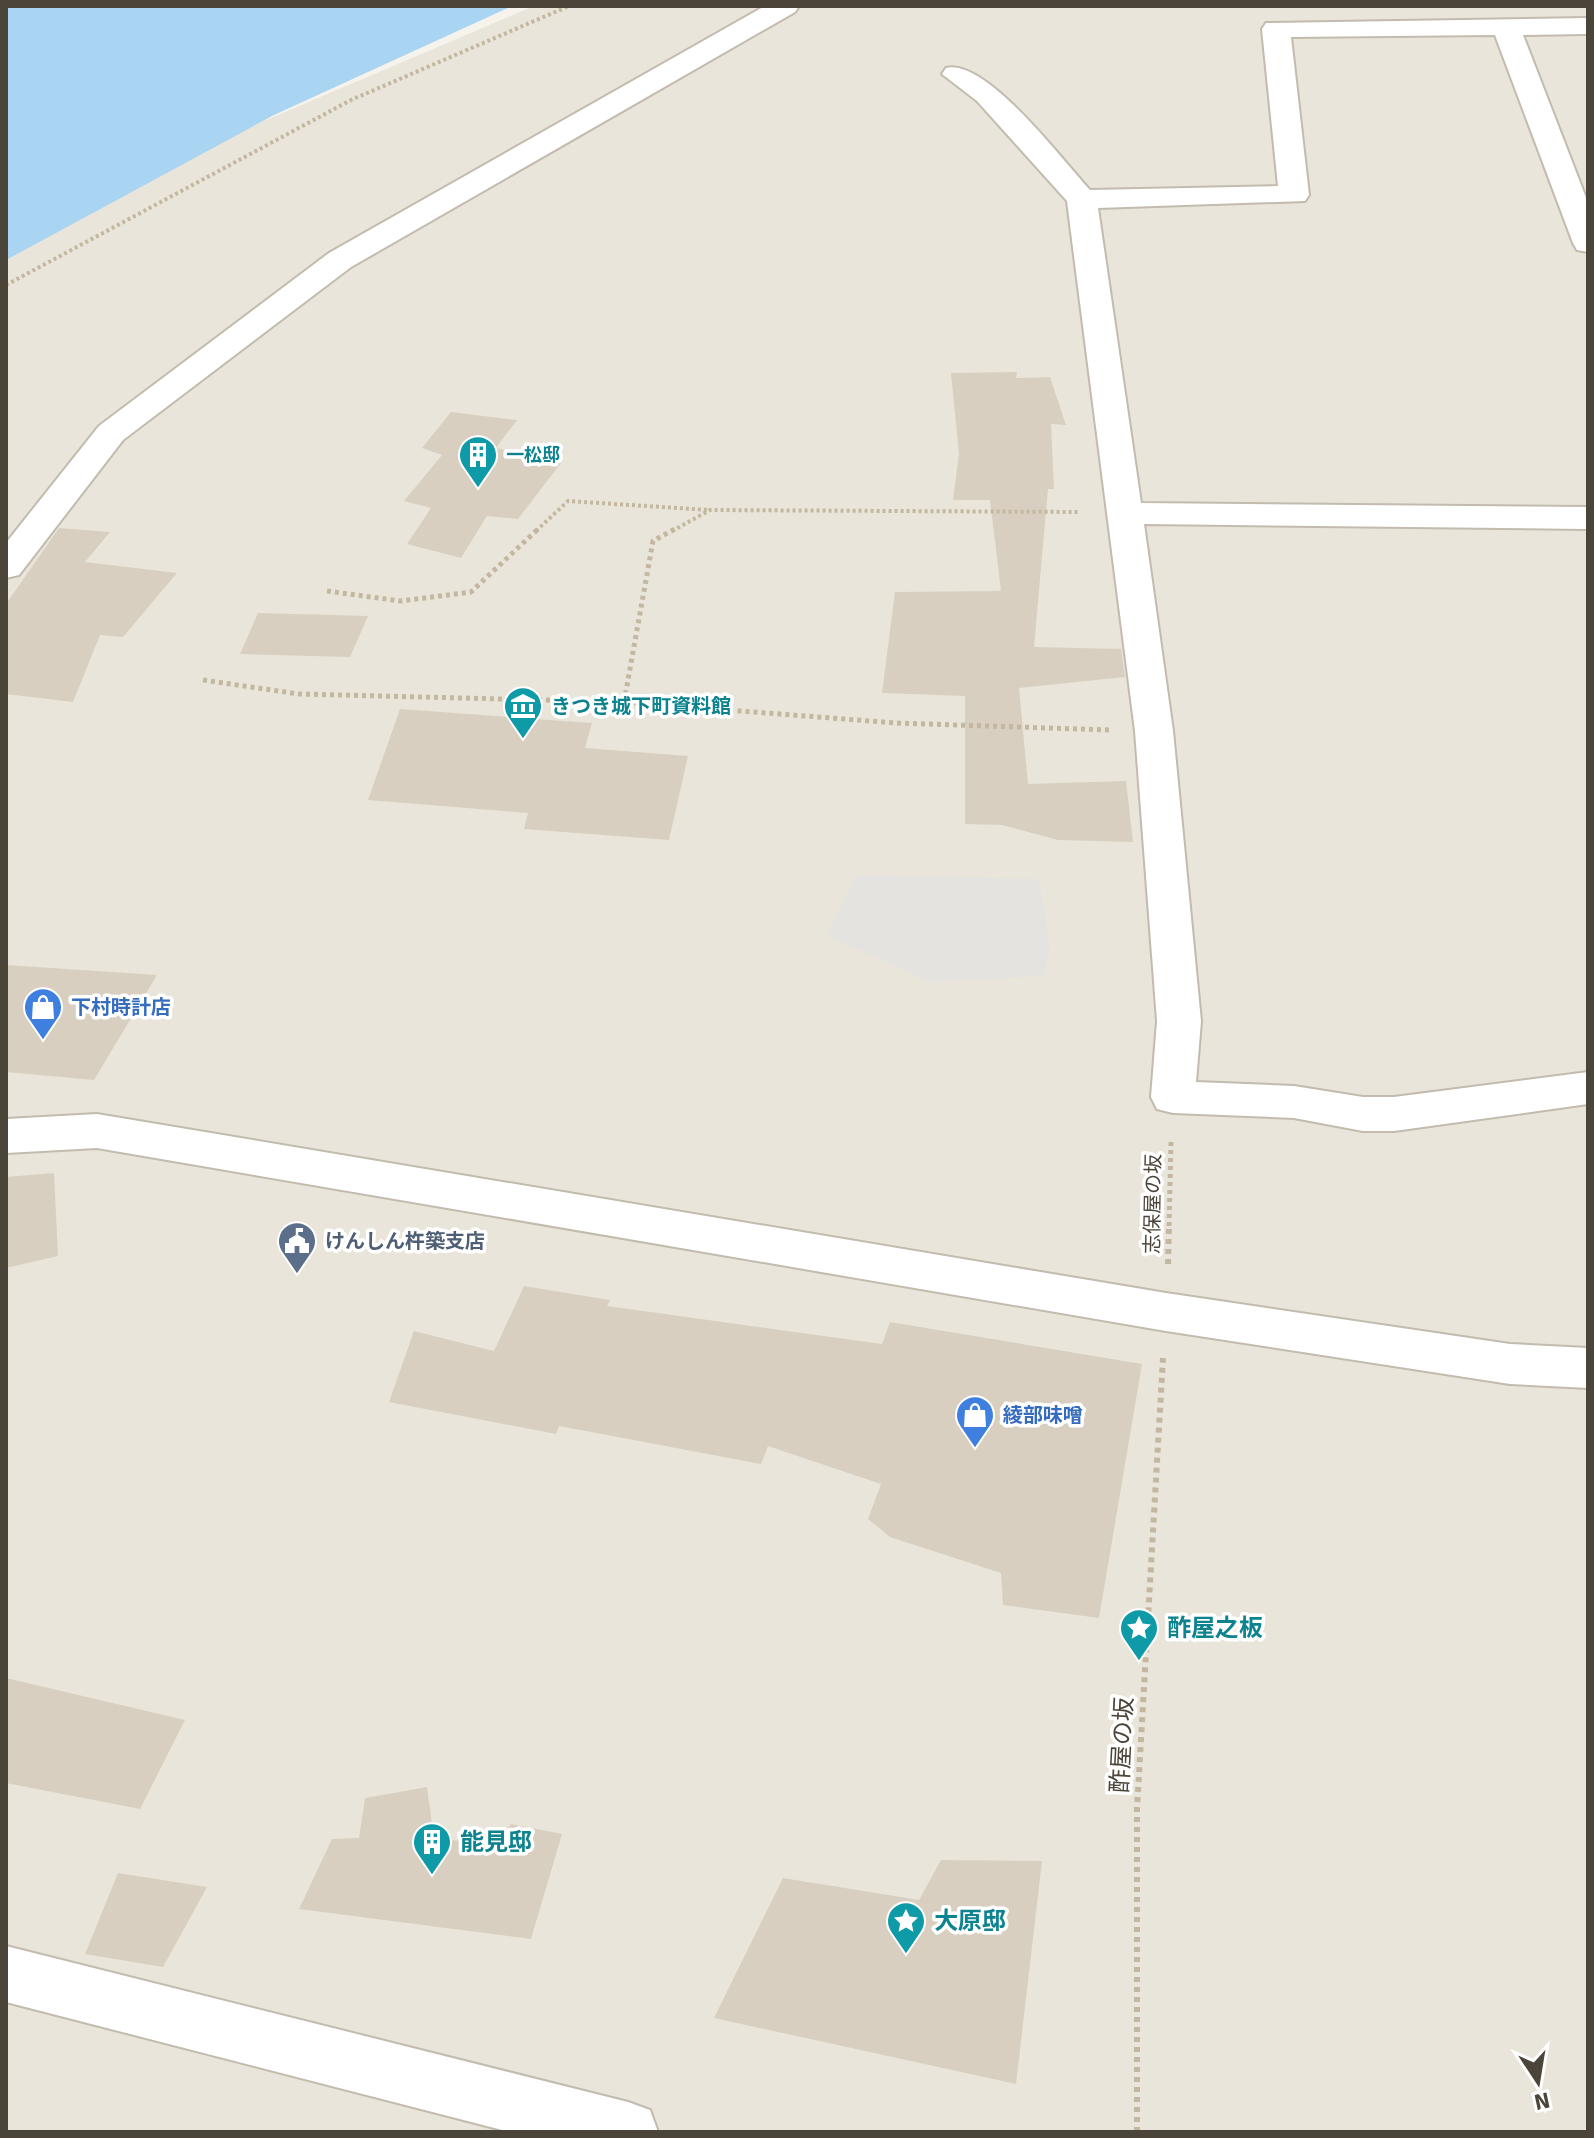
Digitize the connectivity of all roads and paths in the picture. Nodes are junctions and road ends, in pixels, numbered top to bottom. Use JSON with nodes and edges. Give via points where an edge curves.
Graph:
{"nodes":[{"id":1,"x":569,"y":6,"type":"edge"},
{"id":2,"x":785,"y":6,"type":"edge"},
{"id":3,"x":1588,"y":26,"type":"edge"},
{"id":4,"x":1506,"y":27,"type":"junction"},
{"id":5,"x":956,"y":74,"type":"dead end"},
{"id":6,"x":1082,"y":199,"type":"junction"},
{"id":7,"x":1588,"y":243,"type":"edge"},
{"id":8,"x":6,"y":285,"type":"edge"},
{"id":9,"x":710,"y":510,"type":"junction"},
{"id":10,"x":1123,"y":513,"type":"junction"},
{"id":11,"x":1588,"y":518,"type":"edge"},
{"id":12,"x":6,"y":567,"type":"edge"},
{"id":13,"x":327,"y":591,"type":"dead end"},
{"id":14,"x":203,"y":680,"type":"dead end"},
{"id":15,"x":624,"y":702,"type":"junction"},
{"id":16,"x":1154,"y":731,"type":"junction"},
{"id":17,"x":1588,"y":1088,"type":"edge"},
{"id":18,"x":1173,"y":1097,"type":"junction"},
{"id":19,"x":6,"y":1136,"type":"edge"},
{"id":20,"x":1166,"y":1312,"type":"junction"},
{"id":21,"x":1588,"y":1368,"type":"edge"},
{"id":22,"x":6,"y":1974,"type":"edge"},
{"id":23,"x":628,"y":2132,"type":"edge"},
{"id":24,"x":1137,"y":2132,"type":"edge"}],
"edges":[{"from":1,"to":8,"type":"path","via":[[351,100]]},
{"from":2,"to":12,"type":"street","via":[[340,260],[111,433]]},
{"from":3,"to":4,"type":"street"},
{"from":4,"to":6,"type":"street","via":[[1276,29],[1294,195]]},
{"from":4,"to":7,"type":"street"},
{"from":5,"to":6,"type":"street","via":[[987,95]]},
{"from":6,"to":10,"type":"street"},
{"from":9,"to":10,"type":"path"},
{"from":9,"to":13,"type":"path","via":[[568,501],[471,592],[400,601]]},
{"from":9,"to":15,"type":"path","via":[[653,541]]},
{"from":10,"to":11,"type":"street"},
{"from":10,"to":16,"type":"street"},
{"from":14,"to":15,"type":"path","via":[[299,694]]},
{"from":15,"to":16,"type":"path","via":[[896,723]]},
{"from":16,"to":18,"type":"street","via":[[1179,1021]]},
{"from":17,"to":18,"type":"street","via":[[1394,1114],[1294,1102]]},
{"from":18,"to":20,"type":"path","name":"志保屋の坂"},
{"from":19,"to":20,"type":"street","via":[[97,1131]]},
{"from":20,"to":21,"type":"street","via":[[1510,1364]]},
{"from":20,"to":24,"type":"path","name":"酢屋の坂","via":[[1137,1809]]},
{"from":22,"to":23,"type":"street"}]}
